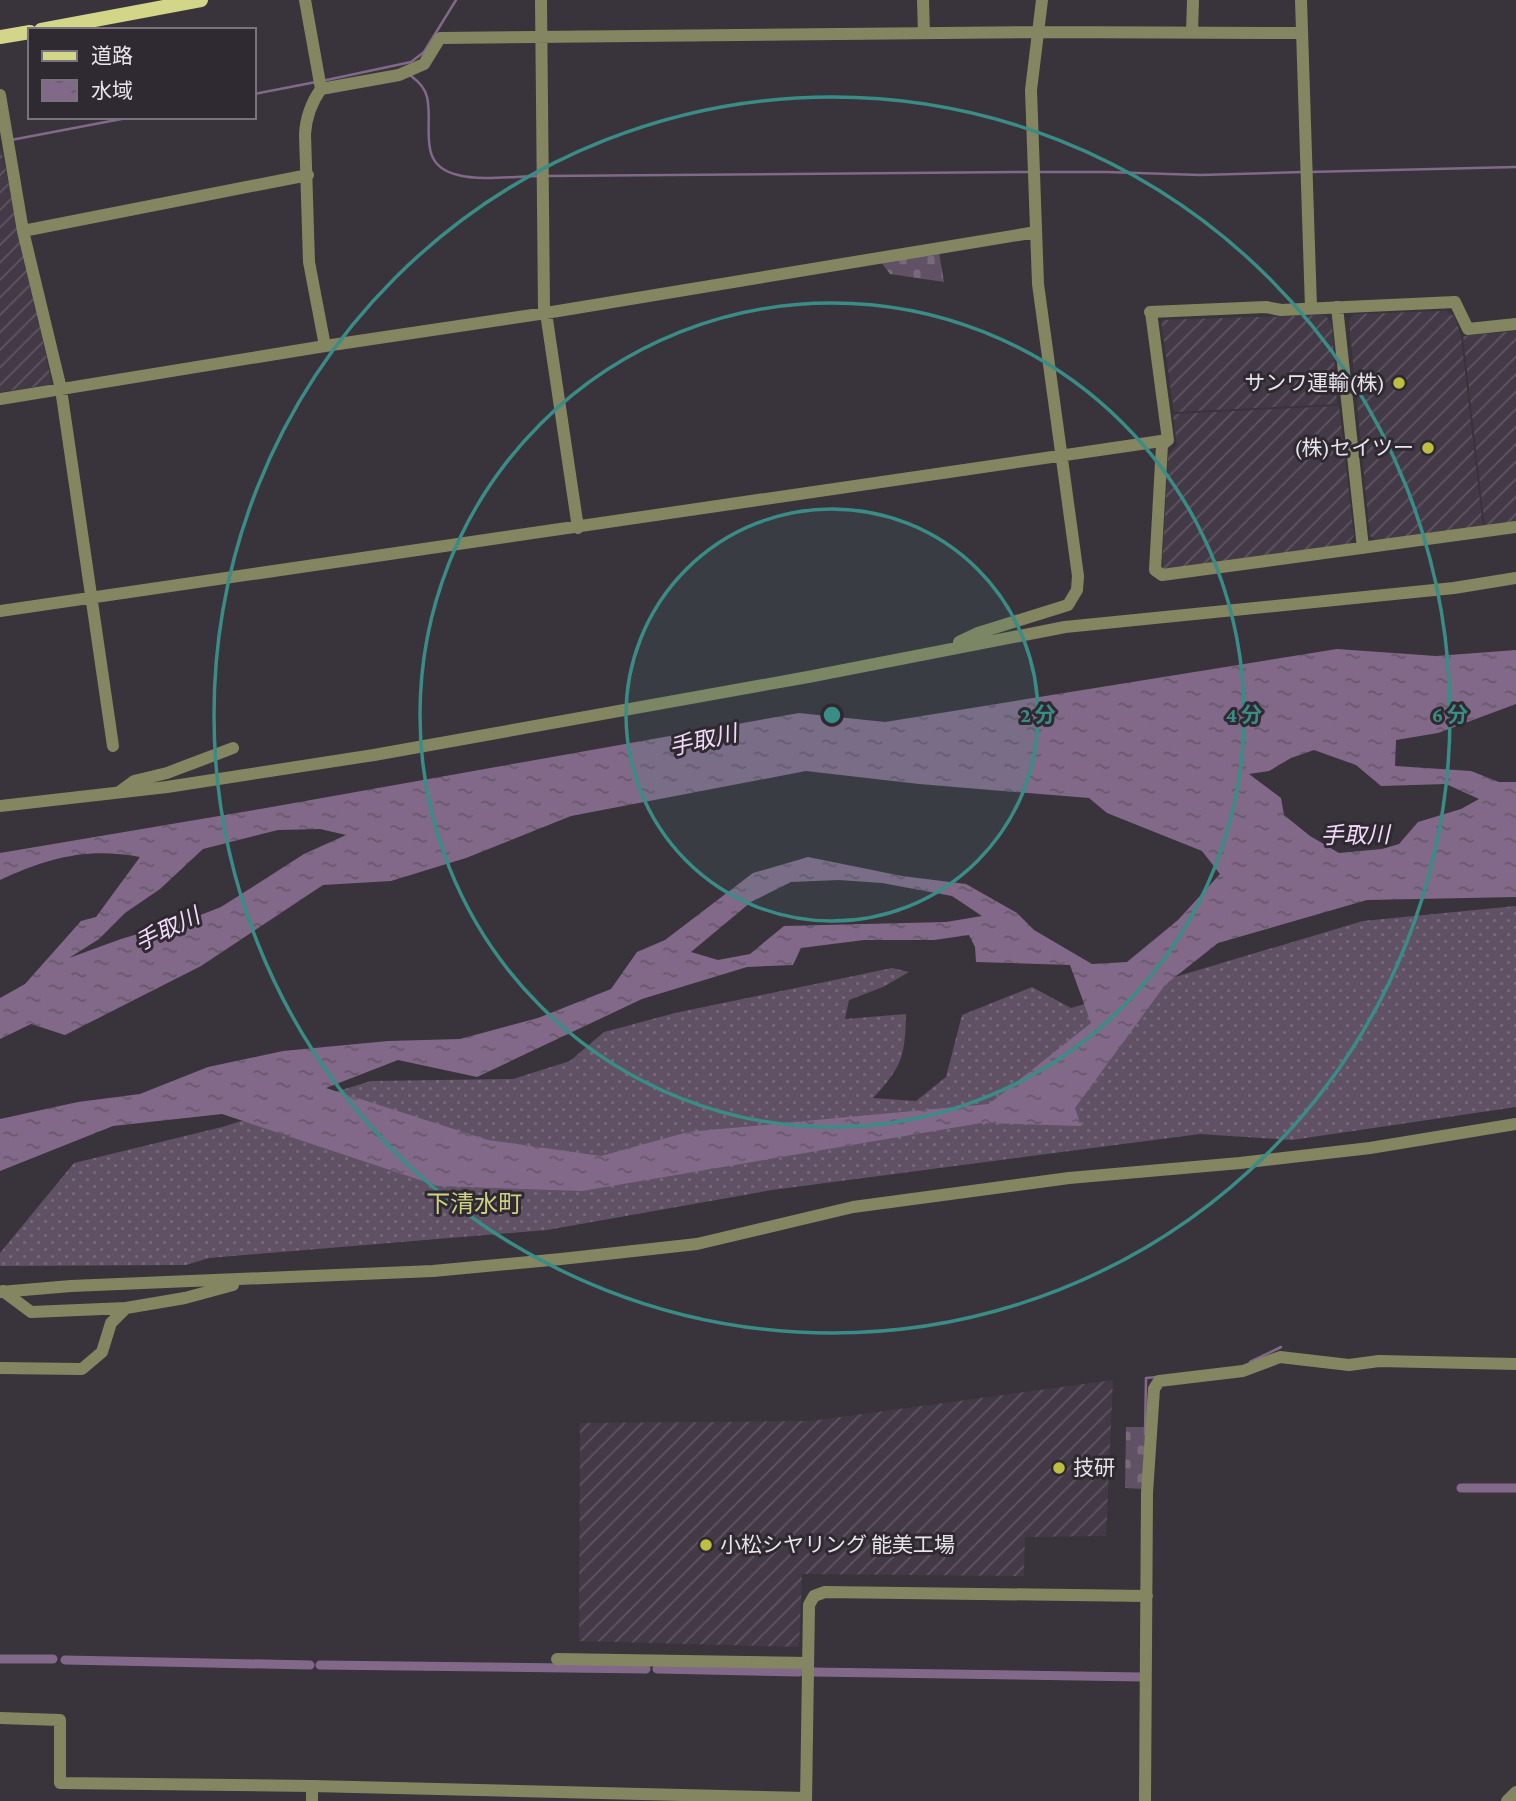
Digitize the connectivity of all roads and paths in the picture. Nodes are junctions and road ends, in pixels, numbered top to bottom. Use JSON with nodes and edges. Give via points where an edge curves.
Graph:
{"nodes":[{"id":1,"x":201,"y":0,"type":"edge"},
{"id":2,"x":305,"y":0,"type":"edge"},
{"id":3,"x":541,"y":0,"type":"edge"},
{"id":4,"x":923,"y":0,"type":"edge"},
{"id":5,"x":1042,"y":0,"type":"edge"},
{"id":6,"x":1193,"y":0,"type":"edge"},
{"id":7,"x":1301,"y":0,"type":"edge"},
{"id":8,"x":52,"y":28,"type":"edge"},
{"id":9,"x":28,"y":32,"type":"edge"},
{"id":10,"x":1039,"y":32,"type":"junction"},
{"id":11,"x":924,"y":33,"type":"junction"},
{"id":12,"x":1192,"y":33,"type":"junction"},
{"id":13,"x":1302,"y":33,"type":"junction"},
{"id":14,"x":0,"y":37,"type":"edge"},
{"id":15,"x":541,"y":37,"type":"junction"},
{"id":16,"x":320,"y":84,"type":"junction"},
{"id":17,"x":0,"y":95,"type":"edge"},
{"id":18,"x":308,"y":175,"type":"junction"},
{"id":19,"x":23,"y":231,"type":"junction"},
{"id":20,"x":1036,"y":232,"type":"junction"},
{"id":21,"x":1337,"y":307,"type":"junction"},
{"id":22,"x":1311,"y":308,"type":"junction"},
{"id":23,"x":546,"y":313,"type":"junction"},
{"id":24,"x":1516,"y":324,"type":"edge"},
{"id":25,"x":326,"y":346,"type":"junction"},
{"id":26,"x":61,"y":389,"type":"junction"},
{"id":27,"x":0,"y":399,"type":"edge"},
{"id":28,"x":1168,"y":440,"type":"junction"},
{"id":29,"x":1061,"y":456,"type":"junction"},
{"id":30,"x":1516,"y":527,"type":"edge"},
{"id":31,"x":578,"y":528,"type":"junction"},
{"id":32,"x":1363,"y":548,"type":"junction"},
{"id":33,"x":1516,"y":578,"type":"edge"},
{"id":34,"x":91,"y":598,"type":"junction"},
{"id":35,"x":0,"y":611,"type":"edge"},
{"id":36,"x":951,"y":648,"type":"junction"},
{"id":37,"x":113,"y":746,"type":"dead end"},
{"id":38,"x":233,"y":748,"type":"dead end"},
{"id":39,"x":118,"y":793,"type":"junction"},
{"id":40,"x":0,"y":806,"type":"edge"},
{"id":41,"x":1516,"y":1124,"type":"edge"},
{"id":42,"x":257,"y":1279,"type":"junction"},
{"id":43,"x":1,"y":1291,"type":"edge"},
{"id":44,"x":126,"y":1308,"type":"junction"},
{"id":45,"x":1516,"y":1364,"type":"edge"},
{"id":46,"x":0,"y":1368,"type":"edge"},
{"id":47,"x":1147,"y":1596,"type":"junction"},
{"id":48,"x":557,"y":1659,"type":"dead end"},
{"id":49,"x":808,"y":1663,"type":"junction"},
{"id":50,"x":0,"y":1718,"type":"edge"},
{"id":51,"x":312,"y":1786,"type":"junction"},
{"id":52,"x":1516,"y":1792,"type":"edge"},
{"id":53,"x":806,"y":1800,"type":"edge"},
{"id":54,"x":312,"y":1801,"type":"edge"},
{"id":55,"x":1145,"y":1801,"type":"edge"},
{"id":56,"x":1507,"y":1801,"type":"edge"}],
"edges":[{"from":1,"to":8,"type":"main road"},
{"from":2,"to":16,"type":"street"},
{"from":3,"to":15,"type":"street"},
{"from":4,"to":11,"type":"street"},
{"from":5,"to":10,"type":"street"},
{"from":6,"to":12,"type":"street"},
{"from":7,"to":13,"type":"street"},
{"from":9,"to":14,"type":"main road"},
{"from":10,"to":11,"type":"street"},
{"from":10,"to":12,"type":"street"},
{"from":10,"to":20,"type":"street","via":[[1031,90]]},
{"from":11,"to":15,"type":"street"},
{"from":12,"to":13,"type":"street"},
{"from":13,"to":22,"type":"street"},
{"from":15,"to":16,"type":"street","via":[[440,38],[424,64],[399,75]]},
{"from":15,"to":23,"type":"street"},
{"from":16,"to":18,"type":"street","via":[[306,119]]},
{"from":17,"to":19,"type":"street"},
{"from":18,"to":19,"type":"street"},
{"from":18,"to":25,"type":"street","via":[[309,262]]},
{"from":19,"to":26,"type":"street"},
{"from":20,"to":23,"type":"street"},
{"from":20,"to":29,"type":"street","via":[[1042,319]]},
{"from":21,"to":22,"type":"street"},
{"from":21,"to":24,"type":"street","via":[[1455,302],[1468,329]]},
{"from":21,"to":32,"type":"street"},
{"from":22,"to":28,"type":"street","via":[[1150,312]]},
{"from":23,"to":25,"type":"street"},
{"from":23,"to":31,"type":"street"},
{"from":25,"to":26,"type":"street"},
{"from":26,"to":27,"type":"street"},
{"from":26,"to":34,"type":"street"},
{"from":28,"to":29,"type":"street"},
{"from":28,"to":32,"type":"street","via":[[1162,445],[1155,569],[1162,575]]},
{"from":29,"to":31,"type":"street"},
{"from":29,"to":36,"type":"street","via":[[1078,576],[1074,598],[1068,605],[978,634]]},
{"from":30,"to":32,"type":"street"},
{"from":31,"to":34,"type":"street"},
{"from":33,"to":36,"type":"street","via":[[1065,627]]},
{"from":34,"to":35,"type":"street"},
{"from":34,"to":37,"type":"street"},
{"from":36,"to":39,"type":"street","via":[[374,755]]},
{"from":38,"to":39,"type":"street","via":[[134,781]]},
{"from":39,"to":40,"type":"street"},
{"from":41,"to":42,"type":"street","via":[[1370,1147],[1069,1178],[853,1208],[697,1244],[433,1271]]},
{"from":42,"to":43,"type":"street"},
{"from":42,"to":44,"type":"street"},
{"from":43,"to":44,"type":"street","via":[[31,1312]]},
{"from":44,"to":46,"type":"street","via":[[111,1323],[103,1352],[82,1369]]},
{"from":45,"to":47,"type":"street","via":[[1379,1361],[1349,1365],[1280,1357],[1243,1371],[1159,1381],[1154,1389],[1147,1493]]},
{"from":47,"to":49,"type":"street","via":[[825,1592],[814,1595],[809,1605]]},
{"from":47,"to":55,"type":"street"},
{"from":48,"to":49,"type":"street"},
{"from":49,"to":53,"type":"street"},
{"from":50,"to":51,"type":"street","via":[[60,1720],[60,1783]]},
{"from":51,"to":53,"type":"street"},
{"from":51,"to":54,"type":"street"},
{"from":52,"to":56,"type":"street"}]}
